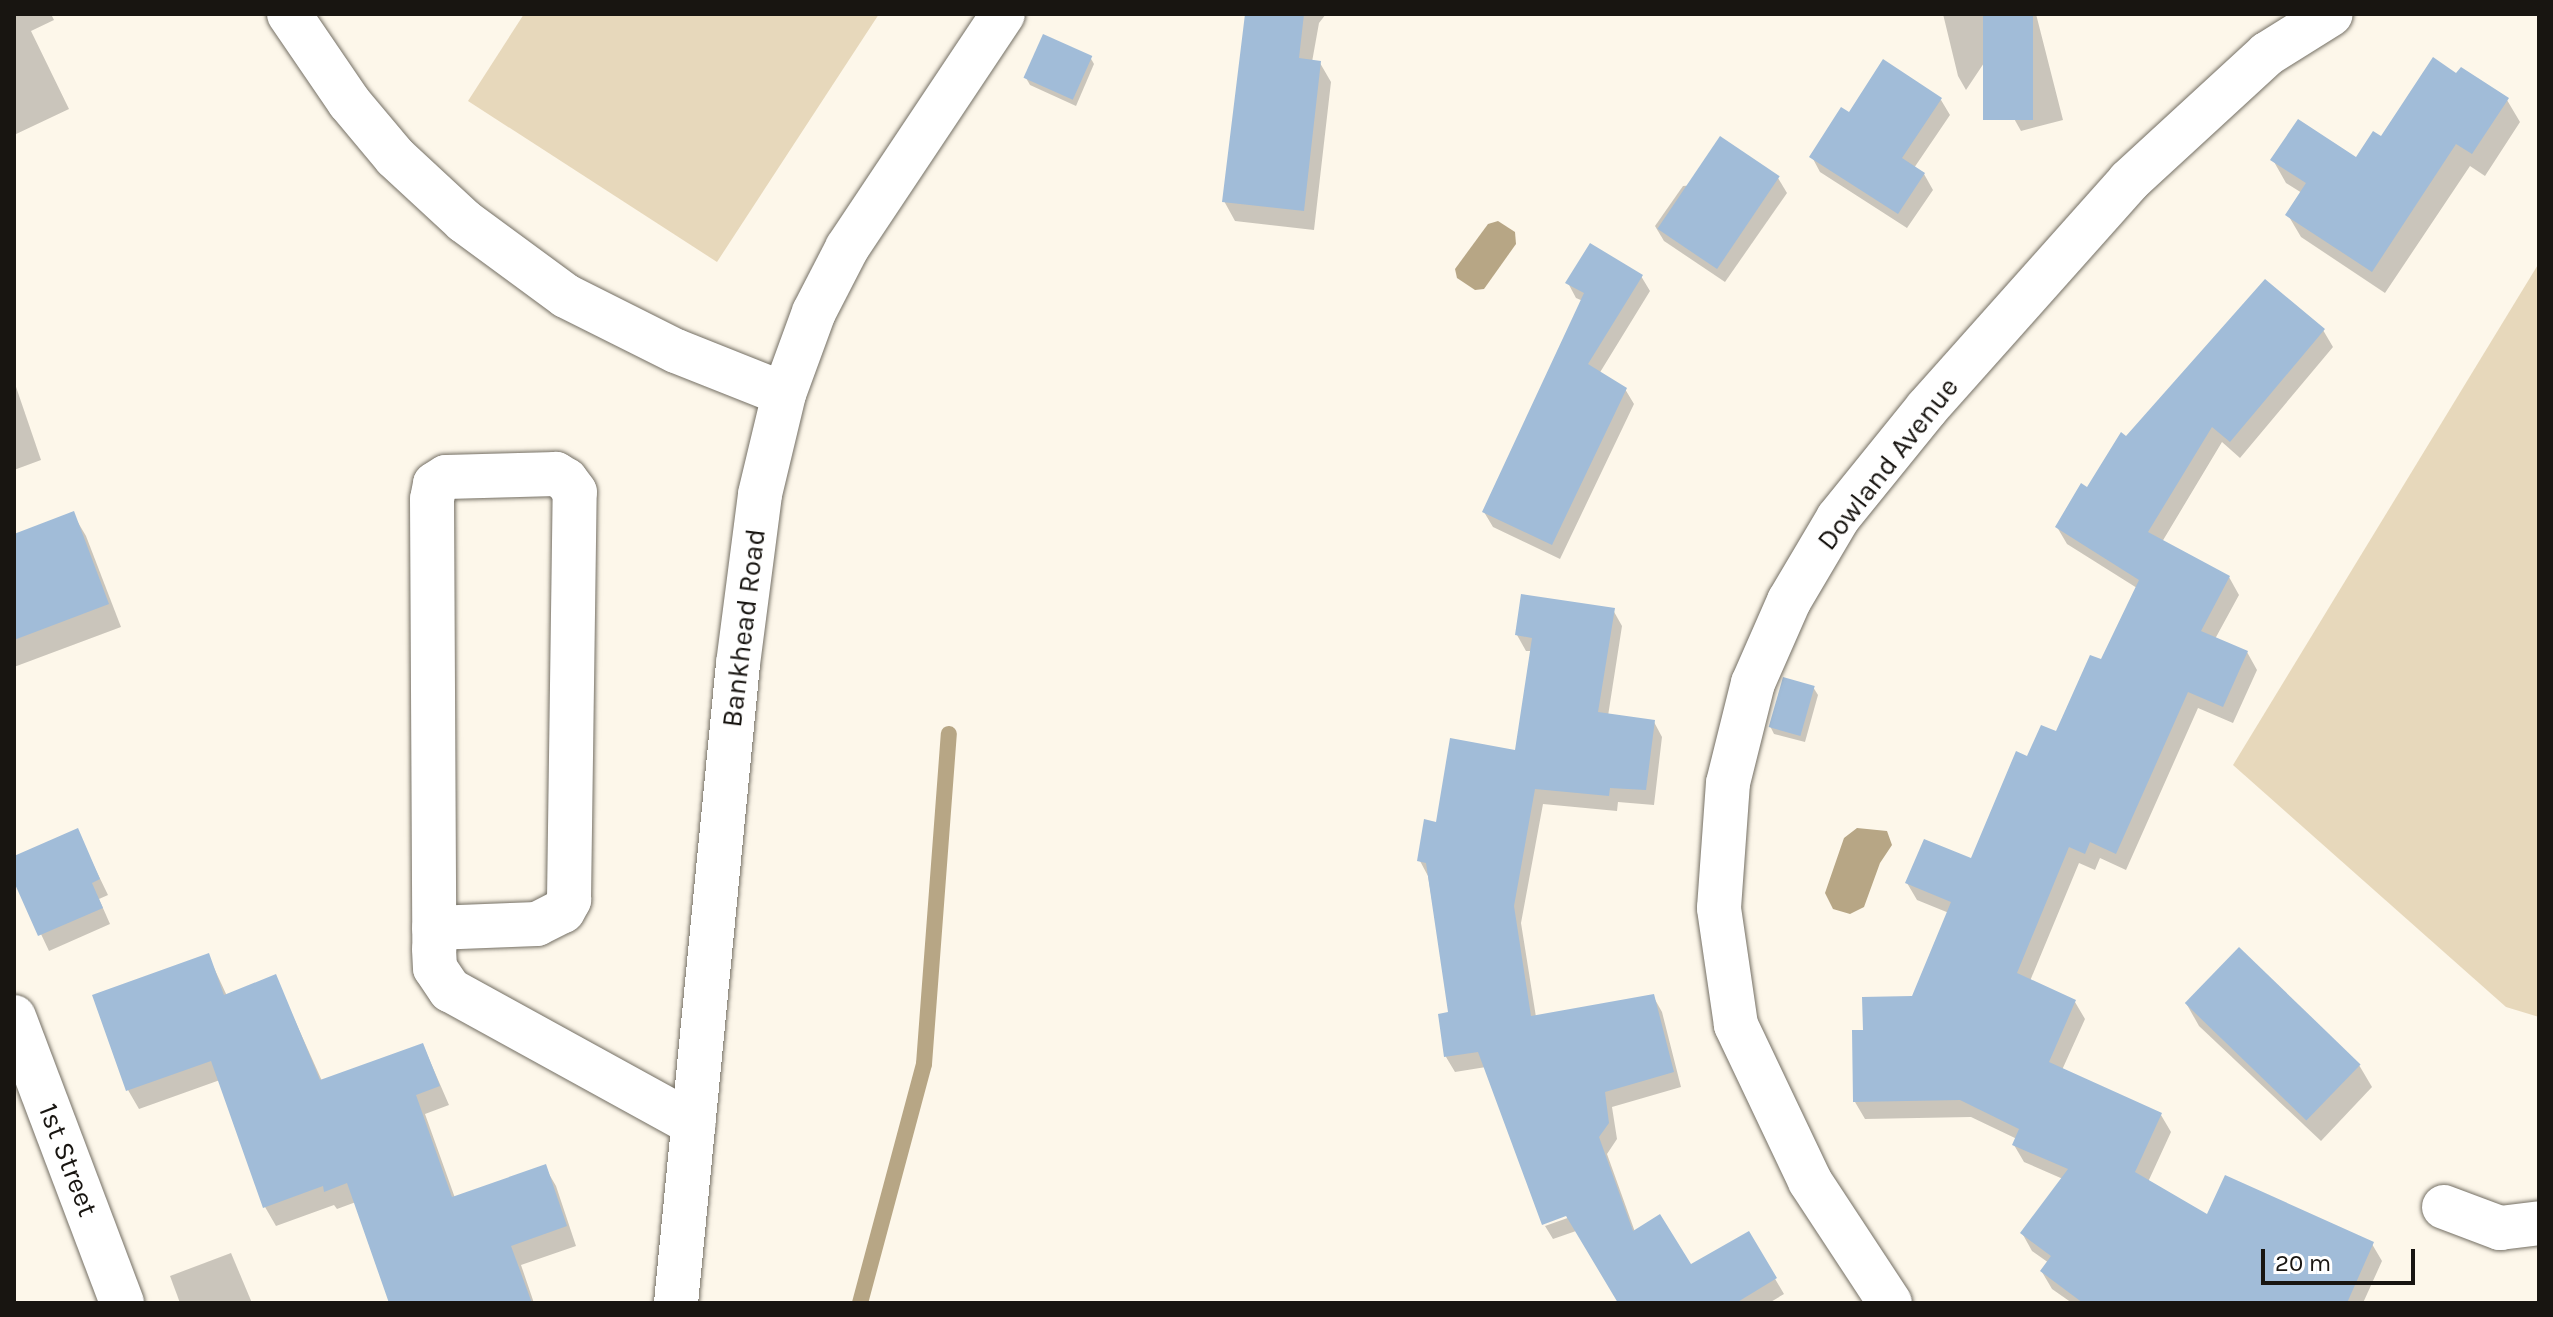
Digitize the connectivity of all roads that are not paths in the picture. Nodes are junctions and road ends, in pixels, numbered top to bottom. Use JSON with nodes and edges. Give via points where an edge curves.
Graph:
{"nodes":[{"id":1,"x":1003,"y":14,"type":"edge"},
{"id":2,"x":2331,"y":14,"type":"edge"},
{"id":3,"x":292,"y":15,"type":"edge"},
{"id":4,"x":784,"y":394,"type":"junction"},
{"id":5,"x":434,"y":928,"type":"junction"},
{"id":6,"x":14,"y":1017,"type":"edge"},
{"id":7,"x":694,"y":1124,"type":"junction"},
{"id":8,"x":2444,"y":1207,"type":"dead end"},
{"id":9,"x":2539,"y":1223,"type":"edge"},
{"id":10,"x":122,"y":1303,"type":"edge"},
{"id":11,"x":676,"y":1303,"type":"edge"},
{"id":12,"x":1890,"y":1303,"type":"edge"}],
"edges":[{"from":1,"to":4,"type":"street","name":"Bankhead Road","via":[[847,248],[814,312]]},
{"from":2,"to":12,"type":"street","name":"Dowland Avenue","via":[[2267,54],[2129,181],[1927,408],[1838,518],[1789,601],[1753,683],[1728,783],[1719,908],[1736,1025],[1810,1181]]},
{"from":3,"to":4,"type":"street","via":[[349,102],[395,157],[464,221],[566,296],[676,351]]},
{"from":4,"to":7,"type":"street","name":"Bankhead Road","via":[[760,494],[740,648]]},
{"from":5,"to":5,"type":"street","via":[[435,484],[446,477],[556,474],[575,492],[569,900],[563,911],[537,924]]},
{"from":5,"to":7,"type":"street","via":[[435,968],[450,990]]},
{"from":6,"to":10,"type":"street","name":"1st Street"},
{"from":7,"to":11,"type":"street","name":"Bankhead Road"},
{"from":8,"to":9,"type":"street","via":[[2500,1228]]}]}
